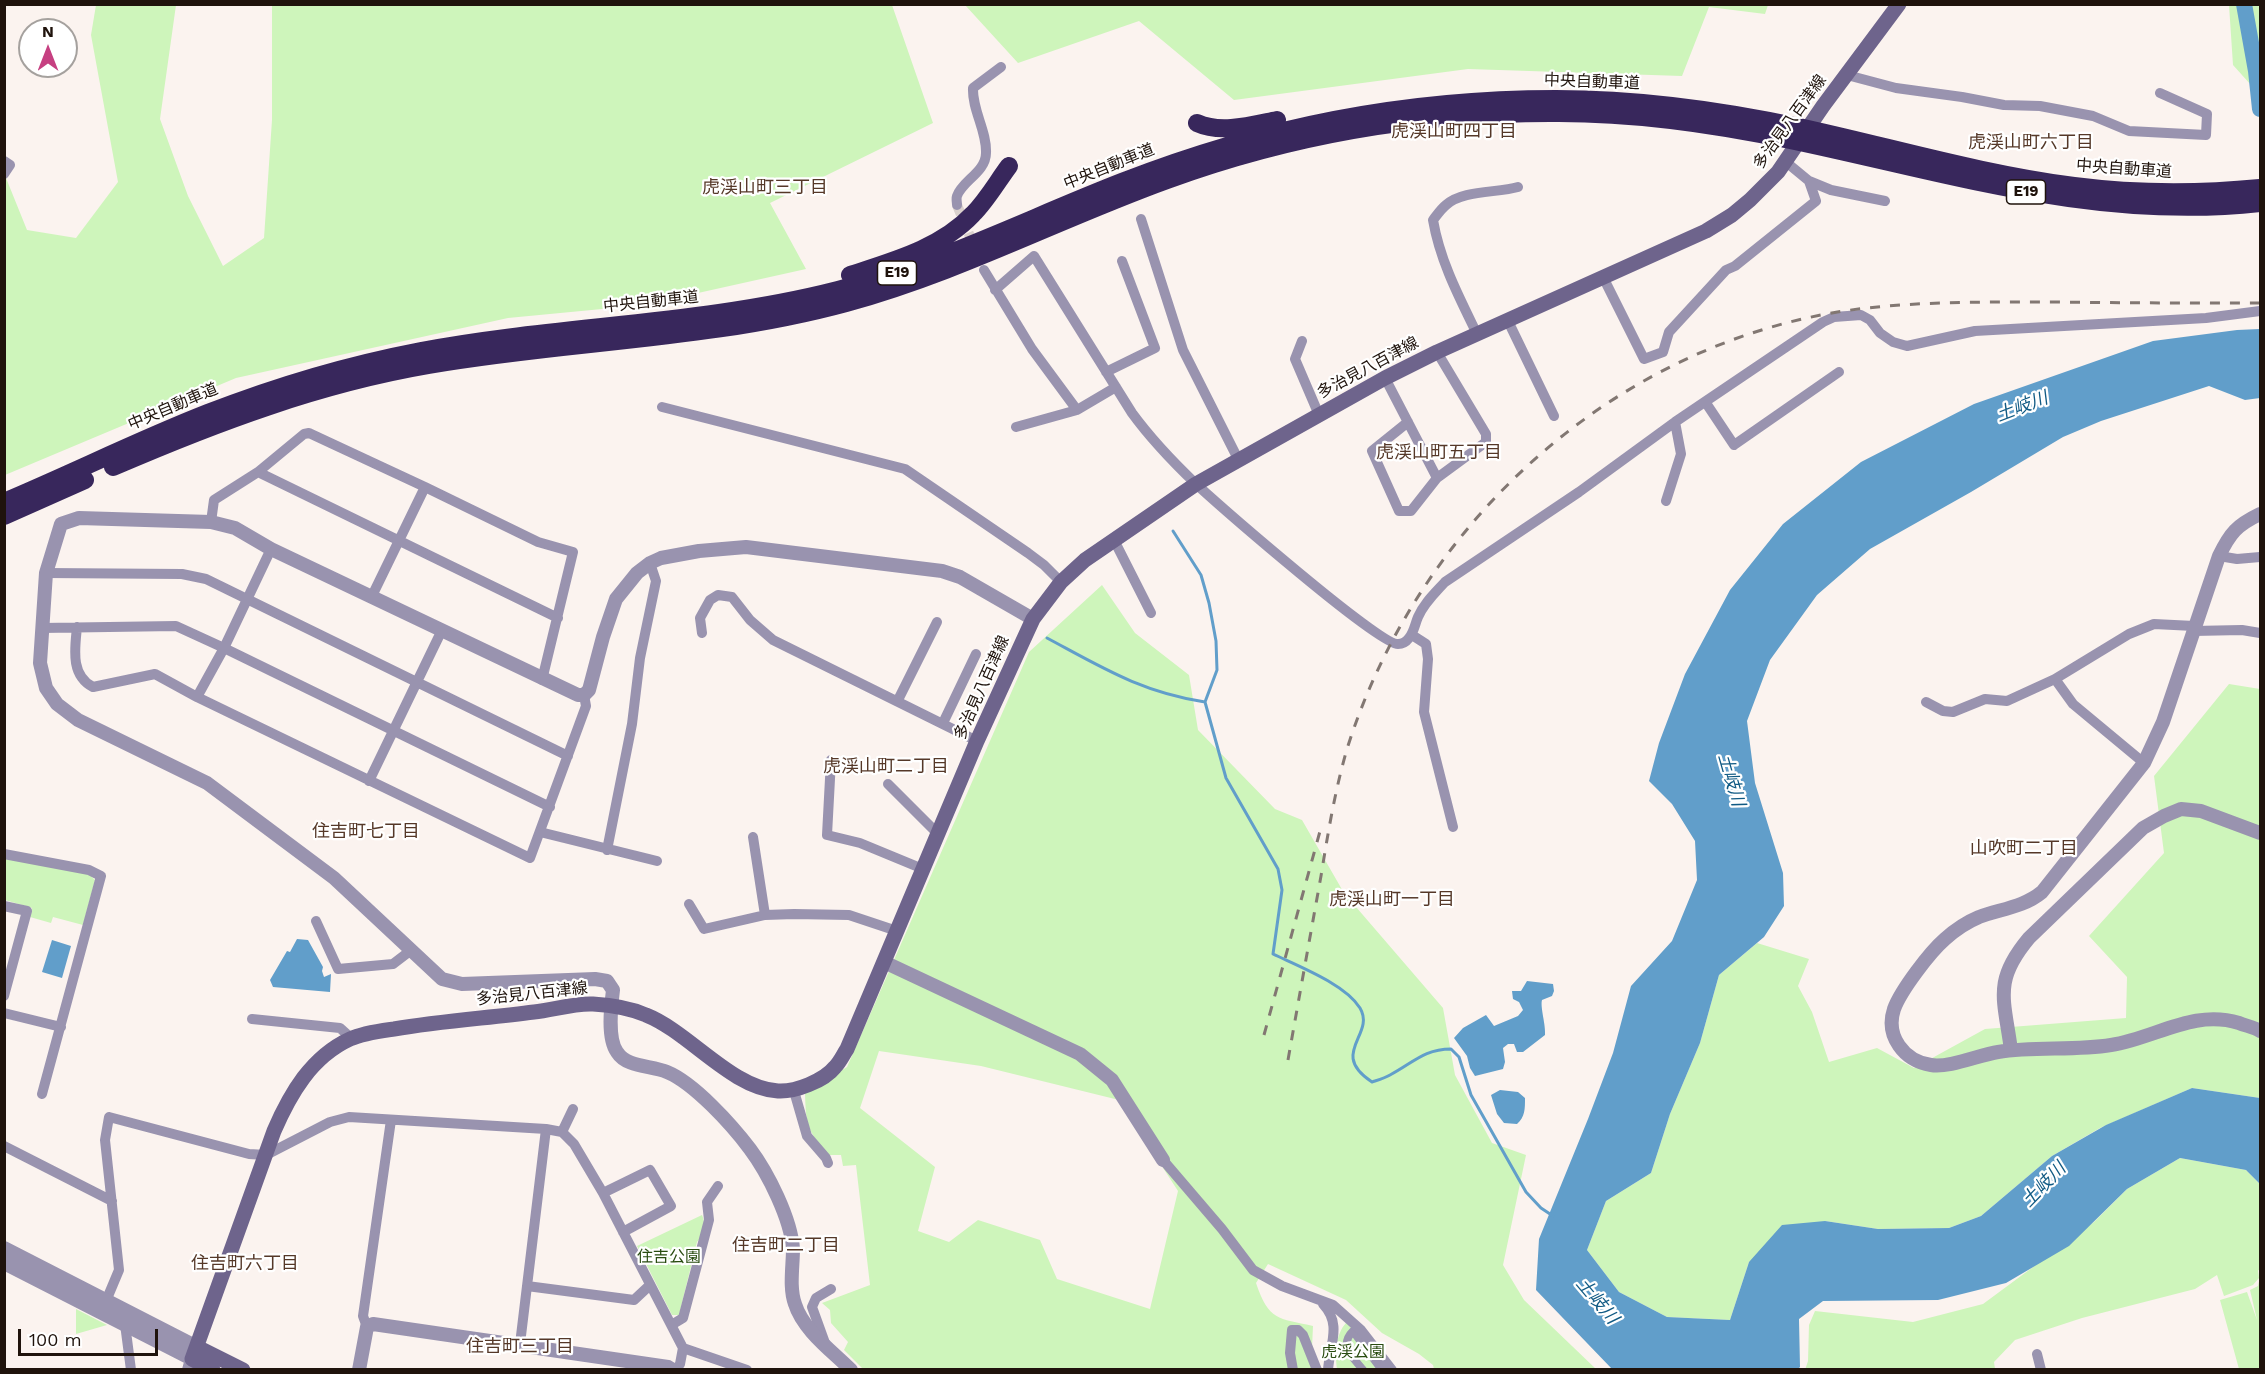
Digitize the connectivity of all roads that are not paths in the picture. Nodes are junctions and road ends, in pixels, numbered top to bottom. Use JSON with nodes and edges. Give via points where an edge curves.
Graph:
{"nodes":[{"id":1,"x":1899,"y":4,"type":"edge"},
{"id":2,"x":1001,"y":67,"type":"dead end"},
{"id":3,"x":1847,"y":75,"type":"junction"},
{"id":4,"x":2160,"y":93,"type":"dead end"},
{"id":5,"x":1431,"y":105,"type":"junction"},
{"id":6,"x":1197,"y":123,"type":"dead end"},
{"id":7,"x":1790,"y":132,"type":"junction"},
{"id":8,"x":4,"y":161,"type":"edge"},
{"id":9,"x":1786,"y":162,"type":"junction"},
{"id":10,"x":1009,"y":166,"type":"dead end"},
{"id":11,"x":4,"y":174,"type":"edge"},
{"id":12,"x":1809,"y":181,"type":"junction"},
{"id":13,"x":1518,"y":187,"type":"dead end"},
{"id":14,"x":2260,"y":188,"type":"edge"},
{"id":15,"x":2230,"y":199,"type":"junction"},
{"id":16,"x":1885,"y":201,"type":"dead end"},
{"id":17,"x":2260,"y":203,"type":"edge"},
{"id":18,"x":957,"y":205,"type":"dead end"},
{"id":19,"x":1141,"y":219,"type":"dead end"},
{"id":20,"x":1122,"y":261,"type":"dead end"},
{"id":21,"x":984,"y":270,"type":"dead end"},
{"id":22,"x":1603,"y":278,"type":"junction"},
{"id":23,"x":995,"y":290,"type":"junction"},
{"id":24,"x":2260,"y":311,"type":"edge"},
{"id":25,"x":1508,"y":321,"type":"junction"},
{"id":26,"x":653,"y":322,"type":"junction"},
{"id":27,"x":1477,"y":334,"type":"junction"},
{"id":28,"x":1302,"y":341,"type":"dead end"},
{"id":29,"x":1437,"y":352,"type":"junction"},
{"id":30,"x":1106,"y":372,"type":"junction"},
{"id":31,"x":1839,"y":372,"type":"dead end"},
{"id":32,"x":1384,"y":378,"type":"junction"},
{"id":33,"x":1116,"y":387,"type":"junction"},
{"id":34,"x":1706,"y":403,"type":"junction"},
{"id":35,"x":662,"y":407,"type":"dead end"},
{"id":36,"x":1077,"y":410,"type":"junction"},
{"id":37,"x":1319,"y":415,"type":"junction"},
{"id":38,"x":1554,"y":416,"type":"dead end"},
{"id":39,"x":1408,"y":422,"type":"junction"},
{"id":40,"x":1675,"y":422,"type":"junction"},
{"id":41,"x":1016,"y":427,"type":"dead end"},
{"id":42,"x":1238,"y":459,"type":"junction"},
{"id":43,"x":258,"y":472,"type":"junction"},
{"id":44,"x":1437,"y":478,"type":"junction"},
{"id":45,"x":1196,"y":484,"type":"junction"},
{"id":46,"x":425,"y":487,"type":"junction"},
{"id":47,"x":1666,"y":501,"type":"dead end"},
{"id":48,"x":4,"y":502,"type":"edge"},
{"id":49,"x":2260,"y":514,"type":"edge"},
{"id":50,"x":4,"y":516,"type":"edge"},
{"id":51,"x":212,"y":522,"type":"junction"},
{"id":52,"x":1114,"y":540,"type":"junction"},
{"id":53,"x":399,"y":541,"type":"junction"},
{"id":54,"x":271,"y":549,"type":"junction"},
{"id":55,"x":2219,"y":556,"type":"junction"},
{"id":56,"x":2260,"y":557,"type":"edge"},
{"id":57,"x":650,"y":563,"type":"junction"},
{"id":58,"x":46,"y":573,"type":"junction"},
{"id":59,"x":1060,"y":582,"type":"junction"},
{"id":60,"x":372,"y":596,"type":"junction"},
{"id":61,"x":247,"y":599,"type":"junction"},
{"id":62,"x":1151,"y":613,"type":"dead end"},
{"id":63,"x":558,"y":618,"type":"junction"},
{"id":64,"x":1033,"y":619,"type":"junction"},
{"id":65,"x":937,"y":622,"type":"dead end"},
{"id":66,"x":77,"y":627,"type":"junction"},
{"id":67,"x":42,"y":628,"type":"junction"},
{"id":68,"x":2193,"y":628,"type":"junction"},
{"id":69,"x":442,"y":630,"type":"junction"},
{"id":70,"x":702,"y":633,"type":"dead end"},
{"id":71,"x":2260,"y":633,"type":"edge"},
{"id":72,"x":1412,"y":636,"type":"junction"},
{"id":73,"x":224,"y":648,"type":"junction"},
{"id":74,"x":976,"y":654,"type":"dead end"},
{"id":75,"x":2055,"y":679,"type":"junction"},
{"id":76,"x":542,"y":680,"type":"junction"},
{"id":77,"x":417,"y":682,"type":"junction"},
{"id":78,"x":584,"y":695,"type":"junction"},
{"id":79,"x":197,"y":697,"type":"junction"},
{"id":80,"x":898,"y":700,"type":"junction"},
{"id":81,"x":1926,"y":702,"type":"dead end"},
{"id":82,"x":943,"y":723,"type":"junction"},
{"id":83,"x":394,"y":733,"type":"junction"},
{"id":84,"x":977,"y":741,"type":"junction"},
{"id":85,"x":568,"y":756,"type":"junction"},
{"id":86,"x":831,"y":760,"type":"dead end"},
{"id":87,"x":2144,"y":763,"type":"junction"},
{"id":88,"x":369,"y":781,"type":"junction"},
{"id":89,"x":888,"y":784,"type":"dead end"},
{"id":90,"x":550,"y":807,"type":"junction"},
{"id":91,"x":1453,"y":827,"type":"dead end"},
{"id":92,"x":540,"y":832,"type":"junction"},
{"id":93,"x":2260,"y":833,"type":"edge"},
{"id":94,"x":938,"y":834,"type":"junction"},
{"id":95,"x":753,"y":837,"type":"dead end"},
{"id":96,"x":608,"y":850,"type":"junction"},
{"id":97,"x":4,"y":854,"type":"edge"},
{"id":98,"x":657,"y":861,"type":"dead end"},
{"id":99,"x":923,"y":869,"type":"junction"},
{"id":100,"x":688,"y":904,"type":"dead end"},
{"id":101,"x":4,"y":906,"type":"edge"},
{"id":102,"x":765,"y":915,"type":"junction"},
{"id":103,"x":315,"y":921,"type":"dead end"},
{"id":104,"x":897,"y":932,"type":"junction"},
{"id":105,"x":410,"y":951,"type":"junction"},
{"id":106,"x":884,"y":962,"type":"junction"},
{"id":107,"x":4,"y":996,"type":"edge"},
{"id":108,"x":611,"y":1007,"type":"junction"},
{"id":109,"x":4,"y":1013,"type":"edge"},
{"id":110,"x":252,"y":1019,"type":"dead end"},
{"id":111,"x":61,"y":1027,"type":"junction"},
{"id":112,"x":2260,"y":1031,"type":"edge"},
{"id":113,"x":351,"y":1038,"type":"junction"},
{"id":114,"x":2011,"y":1050,"type":"junction"},
{"id":115,"x":794,"y":1091,"type":"junction"},
{"id":116,"x":42,"y":1094,"type":"dead end"},
{"id":117,"x":573,"y":1109,"type":"dead end"},
{"id":118,"x":391,"y":1120,"type":"junction"},
{"id":119,"x":546,"y":1130,"type":"junction"},
{"id":120,"x":562,"y":1132,"type":"junction"},
{"id":121,"x":4,"y":1146,"type":"edge"},
{"id":122,"x":266,"y":1155,"type":"junction"},
{"id":123,"x":1163,"y":1160,"type":"joint"},
{"id":124,"x":828,"y":1163,"type":"dead end"},
{"id":125,"x":718,"y":1186,"type":"dead end"},
{"id":126,"x":603,"y":1192,"type":"junction"},
{"id":127,"x":112,"y":1201,"type":"junction"},
{"id":128,"x":622,"y":1232,"type":"junction"},
{"id":129,"x":4,"y":1248,"type":"edge"},
{"id":130,"x":4,"y":1263,"type":"edge"},
{"id":131,"x":650,"y":1285,"type":"junction"},
{"id":132,"x":527,"y":1286,"type":"junction"},
{"id":133,"x":831,"y":1289,"type":"dead end"},
{"id":134,"x":1316,"y":1298,"type":"junction"},
{"id":135,"x":106,"y":1301,"type":"junction"},
{"id":136,"x":1350,"y":1319,"type":"junction"},
{"id":137,"x":124,"y":1324,"type":"junction"},
{"id":138,"x":673,"y":1324,"type":"junction"},
{"id":139,"x":1335,"y":1326,"type":"junction"},
{"id":140,"x":367,"y":1327,"type":"junction"},
{"id":141,"x":1362,"y":1337,"type":"junction"},
{"id":142,"x":825,"y":1343,"type":"junction"},
{"id":143,"x":520,"y":1344,"type":"junction"},
{"id":144,"x":683,"y":1348,"type":"junction"},
{"id":145,"x":2037,"y":1354,"type":"dead end"},
{"id":146,"x":193,"y":1358,"type":"edge"},
{"id":147,"x":131,"y":1370,"type":"edge"},
{"id":148,"x":213,"y":1370,"type":"edge"},
{"id":149,"x":243,"y":1370,"type":"edge"},
{"id":150,"x":359,"y":1370,"type":"edge"},
{"id":151,"x":674,"y":1370,"type":"edge"},
{"id":152,"x":747,"y":1370,"type":"edge"},
{"id":153,"x":851,"y":1370,"type":"edge"},
{"id":154,"x":1293,"y":1370,"type":"edge"},
{"id":155,"x":1317,"y":1370,"type":"edge"},
{"id":156,"x":1328,"y":1370,"type":"edge"},
{"id":157,"x":1363,"y":1370,"type":"edge"},
{"id":158,"x":1382,"y":1370,"type":"edge"},
{"id":159,"x":1392,"y":1370,"type":"edge"},
{"id":160,"x":2042,"y":1370,"type":"edge"}],
"edges":[{"from":1,"to":3,"type":"main road","name":"多治見八百津線"},
{"from":2,"to":18,"type":"street","via":[[973,88],[972,99],[987,154],[957,195]]},
{"from":3,"to":4,"type":"street","via":[[1896,88],[2004,105],[2040,105],[2093,116],[2129,130],[2206,135],[2207,114]]},
{"from":3,"to":9,"type":"main road","name":"多治見八百津線"},
{"from":5,"to":6,"type":"highway","via":[[1366,108],[1234,127],[1207,128]]},
{"from":5,"to":7,"type":"highway","name":"中央自動車道","number":"E19","via":[[1518,100],[1620,101],[1677,106]]},
{"from":5,"to":26,"type":"highway","name":"中央自動車道","number":"E19","via":[[1323,121],[1205,152],[867,283],[761,307]]},
{"from":7,"to":15,"type":"highway","name":"中央自動車道","number":"E19","via":[[2011,189],[2091,202],[2165,207]]},
{"from":7,"to":50,"type":"highway","name":"中央自動車道","number":"E19","via":[[1605,114],[1485,114],[1430,118],[1299,140],[1168,179],[916,282],[843,304],[722,328],[465,359],[321,389],[209,427]]},
{"from":8,"to":11,"type":"street","via":[[10,165]]},
{"from":9,"to":12,"type":"street"},
{"from":9,"to":22,"type":"main road","name":"多治見八百津線","via":[[1732,215]]},
{"from":10,"to":26,"type":"highway","via":[[972,215],[930,245],[790,293]]},
{"from":12,"to":16,"type":"street","via":[[1831,190]]},
{"from":12,"to":22,"type":"street","via":[[1816,201],[1726,270],[1669,332],[1663,352],[1644,359]]},
{"from":13,"to":27,"type":"street","via":[[1473,193],[1447,204],[1433,220],[1451,281]]},
{"from":14,"to":15,"type":"highway","name":"中央自動車道","number":"E19"},
{"from":15,"to":17,"type":"highway","name":"中央自動車道","number":"E19"},
{"from":19,"to":42,"type":"street","via":[[1183,350]]},
{"from":20,"to":30,"type":"street","via":[[1155,348]]},
{"from":21,"to":23,"type":"street"},
{"from":22,"to":25,"type":"main road","name":"多治見八百津線"},
{"from":23,"to":30,"type":"street","via":[[1034,256]]},
{"from":23,"to":36,"type":"street"},
{"from":24,"to":34,"type":"street","via":[[2206,318],[1975,331],[1907,346],[1893,342],[1861,315],[1834,317]]},
{"from":25,"to":27,"type":"main road","name":"多治見八百津線"},
{"from":25,"to":38,"type":"street"},
{"from":26,"to":48,"type":"highway","name":"中央自動車道","number":"E19","via":[[474,342],[318,375],[204,414]]},
{"from":27,"to":29,"type":"main road","name":"多治見八百津線"},
{"from":28,"to":37,"type":"street","via":[[1294,359]]},
{"from":29,"to":32,"type":"main road","name":"多治見八百津線"},
{"from":29,"to":44,"type":"street","via":[[1486,434],[1486,442]]},
{"from":30,"to":33,"type":"street"},
{"from":31,"to":34,"type":"street","via":[[1734,445]]},
{"from":32,"to":37,"type":"main road","name":"多治見八百津線"},
{"from":32,"to":39,"type":"street"},
{"from":33,"to":36,"type":"street"},
{"from":33,"to":45,"type":"street","via":[[1149,436]]},
{"from":34,"to":40,"type":"street"},
{"from":35,"to":59,"type":"street","via":[[905,469],[1028,553]]},
{"from":36,"to":41,"type":"street"},
{"from":37,"to":42,"type":"main road","name":"多治見八百津線"},
{"from":39,"to":44,"type":"street"},
{"from":39,"to":44,"type":"street","via":[[1372,452],[1399,511],[1411,512]]},
{"from":40,"to":47,"type":"street","via":[[1681,454]]},
{"from":40,"to":72,"type":"street","via":[[1445,582],[1418,616]]},
{"from":42,"to":45,"type":"main road","name":"多治見八百津線"},
{"from":43,"to":46,"type":"street","via":[[309,433]]},
{"from":43,"to":51,"type":"street","via":[[214,500]]},
{"from":43,"to":53,"type":"street"},
{"from":45,"to":52,"type":"main road","name":"多治見八百津線"},
{"from":45,"to":72,"type":"street","via":[[1385,641],[1395,645]]},
{"from":46,"to":53,"type":"street"},
{"from":46,"to":63,"type":"street","via":[[538,542],[573,552]]},
{"from":49,"to":55,"type":"street","via":[[2230,534]]},
{"from":51,"to":54,"type":"street","via":[[235,528]]},
{"from":51,"to":58,"type":"street","via":[[79,518],[61,524]]},
{"from":52,"to":59,"type":"main road","name":"多治見八百津線"},
{"from":52,"to":62,"type":"street"},
{"from":53,"to":60,"type":"street"},
{"from":53,"to":63,"type":"street"},
{"from":54,"to":60,"type":"street"},
{"from":54,"to":61,"type":"street"},
{"from":55,"to":56,"type":"street"},
{"from":55,"to":68,"type":"street"},
{"from":57,"to":64,"type":"street","via":[[690,552],[746,548],[942,571],[960,577]]},
{"from":57,"to":78,"type":"street","via":[[616,599],[589,690]]},
{"from":57,"to":96,"type":"street","via":[[656,581]]},
{"from":58,"to":61,"type":"street","via":[[182,574],[206,579]]},
{"from":58,"to":67,"type":"street"},
{"from":59,"to":64,"type":"main road","name":"多治見八百津線"},
{"from":60,"to":69,"type":"street"},
{"from":61,"to":73,"type":"street"},
{"from":61,"to":77,"type":"street"},
{"from":63,"to":76,"type":"street"},
{"from":64,"to":84,"type":"main road","name":"多治見八百津線"},
{"from":65,"to":80,"type":"street"},
{"from":66,"to":67,"type":"street"},
{"from":66,"to":73,"type":"street","via":[[176,626]]},
{"from":66,"to":79,"type":"street","via":[[75,663],[93,687],[155,674]]},
{"from":67,"to":105,"type":"street","via":[[40,663],[46,688],[57,704],[78,720],[207,783],[334,878]]},
{"from":68,"to":71,"type":"street"},
{"from":68,"to":75,"type":"street","via":[[2154,624],[2129,634]]},
{"from":68,"to":87,"type":"street","via":[[2163,722]]},
{"from":69,"to":76,"type":"street"},
{"from":69,"to":77,"type":"street"},
{"from":70,"to":80,"type":"street","via":[[700,618],[710,600],[718,595],[732,597],[773,640]]},
{"from":72,"to":91,"type":"street","via":[[1426,644],[1424,712]]},
{"from":73,"to":79,"type":"street"},
{"from":73,"to":83,"type":"street"},
{"from":74,"to":82,"type":"street"},
{"from":75,"to":81,"type":"street","via":[[2007,701],[1985,699],[1953,712]]},
{"from":75,"to":87,"type":"street","via":[[2073,704]]},
{"from":76,"to":78,"type":"street"},
{"from":77,"to":83,"type":"street"},
{"from":77,"to":85,"type":"street"},
{"from":78,"to":85,"type":"street","via":[[586,706]]},
{"from":79,"to":88,"type":"street"},
{"from":80,"to":82,"type":"street"},
{"from":82,"to":84,"type":"street"},
{"from":83,"to":88,"type":"street"},
{"from":83,"to":90,"type":"street"},
{"from":84,"to":94,"type":"main road","name":"多治見八百津線"},
{"from":85,"to":90,"type":"street"},
{"from":86,"to":99,"type":"street","via":[[827,835],[861,843]]},
{"from":87,"to":114,"type":"street","via":[[2042,892],[2026,903],[1967,922],[1947,937],[1935,948],[1894,1008],[1895,1040],[1909,1057],[1922,1063],[1943,1065]]},
{"from":88,"to":92,"type":"street","via":[[530,858]]},
{"from":89,"to":94,"type":"street"},
{"from":90,"to":92,"type":"street"},
{"from":92,"to":96,"type":"street"},
{"from":93,"to":114,"type":"street","via":[[2190,809],[2174,811],[2143,828],[2029,938],[2008,966],[2003,985]]},
{"from":94,"to":99,"type":"main road","name":"多治見八百津線"},
{"from":95,"to":102,"type":"street"},
{"from":96,"to":98,"type":"street"},
{"from":97,"to":111,"type":"street","via":[[89,870],[101,876]]},
{"from":99,"to":104,"type":"main road","name":"多治見八百津線"},
{"from":100,"to":102,"type":"street","via":[[705,929]]},
{"from":101,"to":107,"type":"street","via":[[27,911]]},
{"from":102,"to":104,"type":"street","via":[[849,915]]},
{"from":103,"to":105,"type":"street","via":[[338,969],[393,963]]},
{"from":104,"to":106,"type":"main road","name":"多治見八百津線"},
{"from":105,"to":108,"type":"street","via":[[442,979],[462,984],[595,978],[607,981],[613,990]]},
{"from":106,"to":115,"type":"main road","name":"多治見八百津線","via":[[834,1070]]},
{"from":106,"to":123,"type":"street","via":[[1080,1053],[1112,1080]]},
{"from":108,"to":113,"type":"main road","name":"多治見八百津線","via":[[591,1004],[416,1025]]},
{"from":108,"to":115,"type":"main road","name":"多治見八百津線","via":[[647,1015],[761,1088]]},
{"from":108,"to":142,"type":"street","via":[[612,1042],[622,1058],[673,1075],[728,1122],[751,1150],[791,1232],[794,1302]]},
{"from":109,"to":111,"type":"street"},
{"from":110,"to":113,"type":"street","via":[[340,1028]]},
{"from":111,"to":116,"type":"street"},
{"from":112,"to":114,"type":"street","via":[[2206,1018],[2111,1045]]},
{"from":113,"to":122,"type":"main road","name":"多治見八百津線","via":[[305,1075],[287,1100]]},
{"from":115,"to":124,"type":"street","via":[[807,1136]]},
{"from":117,"to":120,"type":"street"},
{"from":118,"to":119,"type":"street"},
{"from":118,"to":122,"type":"street","via":[[349,1117],[330,1122]]},
{"from":118,"to":140,"type":"street","via":[[363,1316]]},
{"from":119,"to":120,"type":"street"},
{"from":119,"to":132,"type":"street"},
{"from":120,"to":126,"type":"street","via":[[574,1144]]},
{"from":121,"to":127,"type":"street"},
{"from":122,"to":127,"type":"street","via":[[249,1154],[109,1117],[105,1140]]},
{"from":122,"to":146,"type":"main road","name":"多治見八百津線"},
{"from":123,"to":134,"type":"street","via":[[1253,1270]]},
{"from":125,"to":138,"type":"street","via":[[707,1202],[709,1220],[683,1318]]},
{"from":126,"to":128,"type":"street"},
{"from":126,"to":128,"type":"street","via":[[650,1170],[671,1206]]},
{"from":127,"to":135,"type":"street","via":[[120,1270]]},
{"from":128,"to":131,"type":"street"},
{"from":129,"to":135,"type":"street"},
{"from":130,"to":137,"type":"street"},
{"from":131,"to":132,"type":"street","via":[[634,1300]]},
{"from":131,"to":138,"type":"street"},
{"from":132,"to":143,"type":"street"},
{"from":133,"to":142,"type":"street","via":[[816,1298],[812,1307]]},
{"from":134,"to":136,"type":"street"},
{"from":134,"to":139,"type":"street","via":[[1331,1312]]},
{"from":135,"to":146,"type":"street"},
{"from":136,"to":139,"type":"street"},
{"from":136,"to":141,"type":"street"},
{"from":137,"to":146,"type":"street"},
{"from":137,"to":147,"type":"street"},
{"from":138,"to":144,"type":"street"},
{"from":139,"to":156,"type":"street"},
{"from":140,"to":143,"type":"street","via":[[373,1324]]},
{"from":140,"to":150,"type":"street"},
{"from":141,"to":157,"type":"street","via":[[1353,1331],[1346,1348]]},
{"from":141,"to":158,"type":"street"},
{"from":141,"to":159,"type":"street"},
{"from":142,"to":153,"type":"street"},
{"from":143,"to":151,"type":"street"},
{"from":144,"to":151,"type":"street","via":[[680,1364]]},
{"from":144,"to":152,"type":"street"},
{"from":145,"to":160,"type":"street"},
{"from":146,"to":148,"type":"main road"},
{"from":146,"to":149,"type":"main road"},
{"from":154,"to":155,"type":"street","via":[[1292,1330],[1303,1335]]}]}
